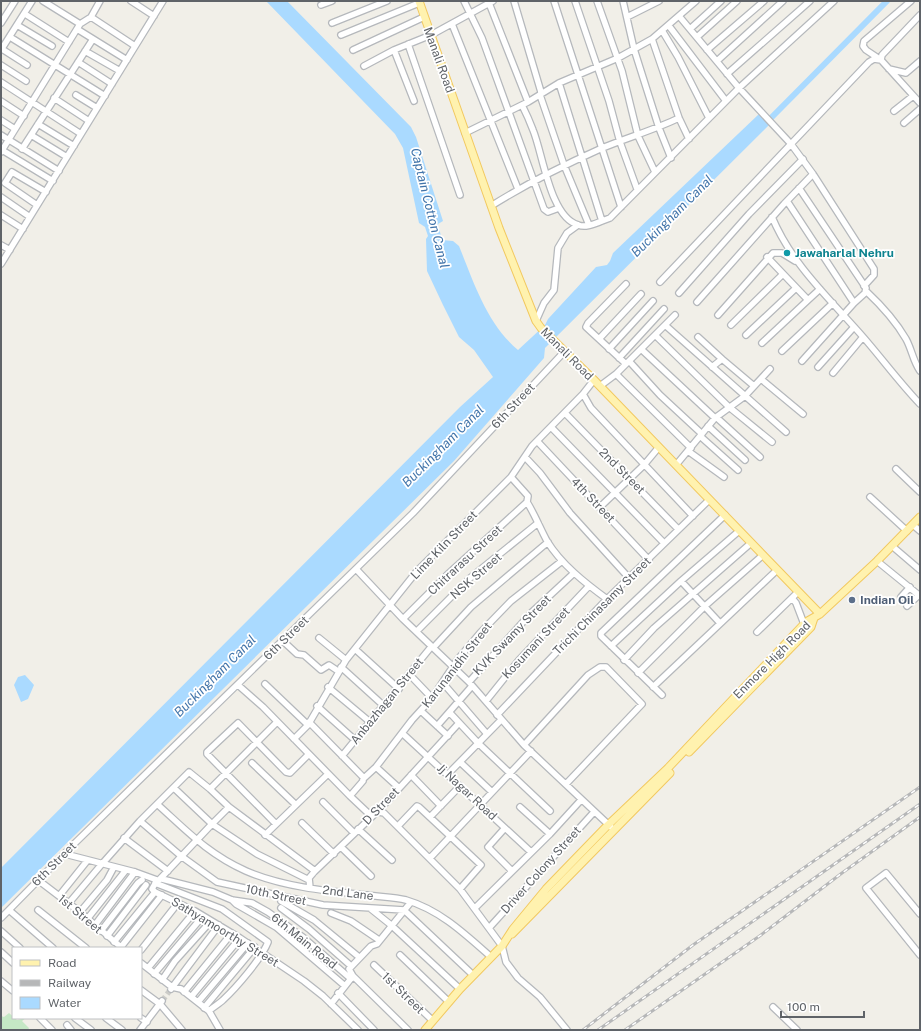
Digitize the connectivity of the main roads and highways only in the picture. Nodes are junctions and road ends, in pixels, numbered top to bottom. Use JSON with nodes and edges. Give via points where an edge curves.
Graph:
{"nodes":[{"id":1,"x":419,"y":2,"type":"edge"},
{"id":2,"x":920,"y":517,"type":"edge"},
{"id":3,"x":817,"y":616,"type":"junction"},
{"id":4,"x":611,"y":828,"type":"junction"},
{"id":5,"x":424,"y":1030,"type":"edge"}],
"edges":[{"from":1,"to":3,"type":"main road","name":"Manali Road","via":[[491,206],[536,321],[763,555]]},
{"from":2,"to":3,"type":"main road"},
{"from":3,"to":4,"type":"main road","name":"Enmore High Road","via":[[804,624]]},
{"from":3,"to":4,"type":"main road","name":"Enmore High Road","via":[[812,627]]},
{"from":4,"to":5,"type":"main road","name":"Enmore High Road"}]}
